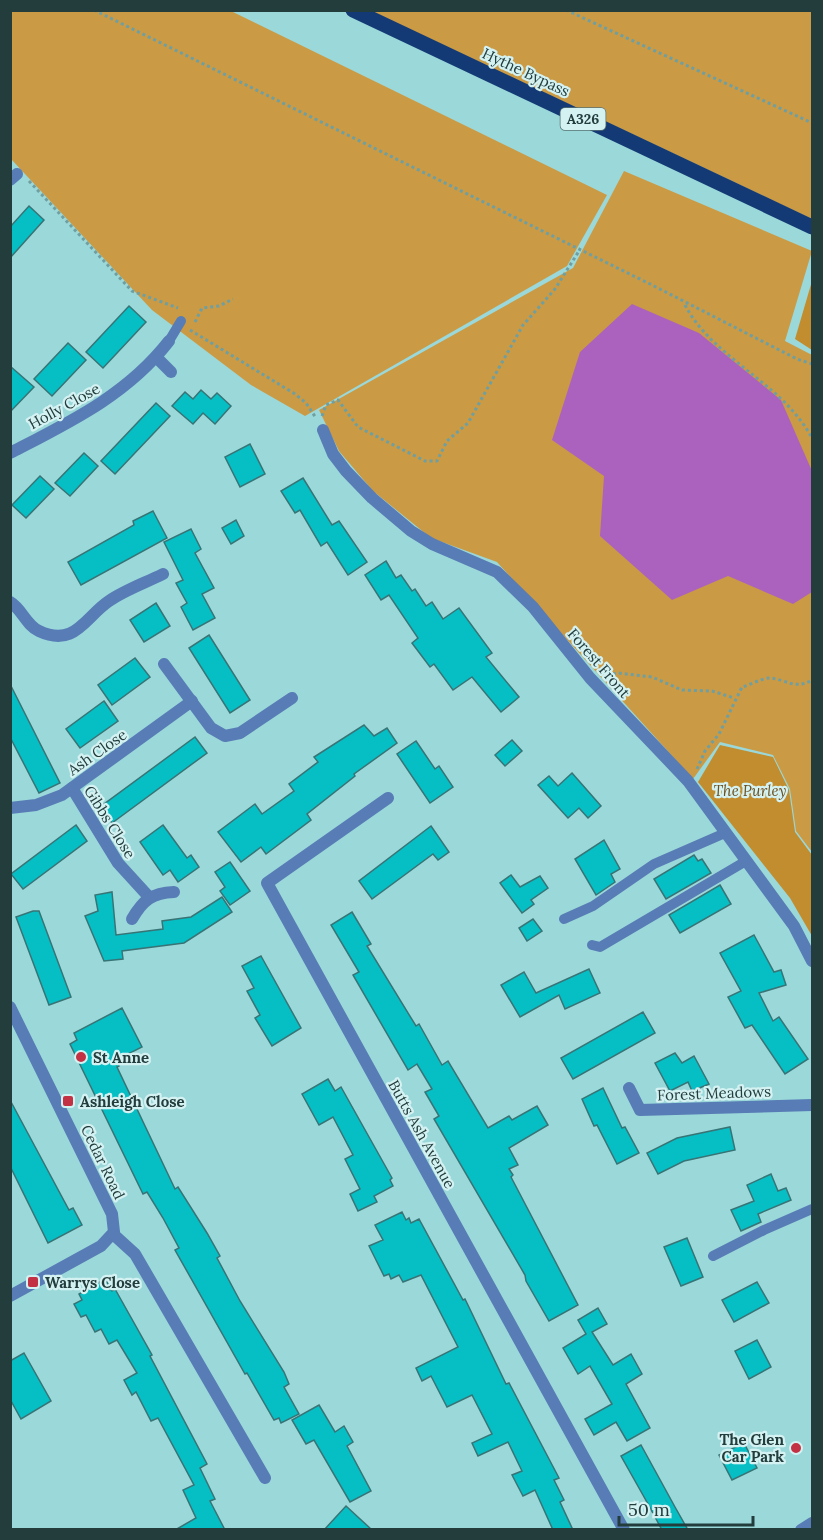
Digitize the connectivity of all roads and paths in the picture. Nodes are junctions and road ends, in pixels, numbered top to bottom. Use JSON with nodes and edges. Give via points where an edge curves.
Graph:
{"nodes":[{"id":1,"x":94,"y":10,"type":"edge"},
{"id":2,"x":353,"y":10,"type":"edge"},
{"id":3,"x":566,"y":10,"type":"edge"},
{"id":4,"x":813,"y":123,"type":"edge"},
{"id":5,"x":14,"y":177,"type":"edge"},
{"id":6,"x":813,"y":227,"type":"edge"},
{"id":7,"x":579,"y":251,"type":"junction"},
{"id":8,"x":684,"y":303,"type":"junction"},
{"id":9,"x":199,"y":316,"type":"dead end"},
{"id":10,"x":182,"y":321,"type":"dead end"},
{"id":11,"x":190,"y":330,"type":"dead end"},
{"id":12,"x":169,"y":340,"type":"joint"},
{"id":13,"x":156,"y":357,"type":"junction"},
{"id":14,"x":813,"y":364,"type":"edge"},
{"id":15,"x":171,"y":372,"type":"dead end"},
{"id":16,"x":323,"y":430,"type":"dead end"},
{"id":17,"x":813,"y":438,"type":"edge"},
{"id":18,"x":10,"y":453,"type":"edge"},
{"id":19,"x":163,"y":574,"type":"dead end"},
{"id":20,"x":10,"y":602,"type":"edge"},
{"id":21,"x":164,"y":664,"type":"dead end"},
{"id":22,"x":590,"y":678,"type":"junction"},
{"id":23,"x":813,"y":680,"type":"edge"},
{"id":24,"x":292,"y":698,"type":"dead end"},
{"id":25,"x":735,"y":698,"type":"junction"},
{"id":26,"x":192,"y":701,"type":"junction"},
{"id":27,"x":690,"y":784,"type":"junction"},
{"id":28,"x":72,"y":788,"type":"junction"},
{"id":29,"x":388,"y":798,"type":"dead end"},
{"id":30,"x":10,"y":808,"type":"edge"},
{"id":31,"x":725,"y":833,"type":"junction"},
{"id":32,"x":746,"y":861,"type":"junction"},
{"id":33,"x":174,"y":892,"type":"dead end"},
{"id":34,"x":149,"y":897,"type":"junction"},
{"id":35,"x":132,"y":919,"type":"dead end"},
{"id":36,"x":564,"y":919,"type":"dead end"},
{"id":37,"x":592,"y":945,"type":"dead end"},
{"id":38,"x":813,"y":961,"type":"edge"},
{"id":39,"x":10,"y":1007,"type":"edge"},
{"id":40,"x":629,"y":1088,"type":"dead end"},
{"id":41,"x":813,"y":1105,"type":"edge"},
{"id":42,"x":813,"y":1209,"type":"edge"},
{"id":43,"x":113,"y":1234,"type":"junction"},
{"id":44,"x":713,"y":1256,"type":"dead end"},
{"id":45,"x":10,"y":1296,"type":"edge"},
{"id":46,"x":265,"y":1478,"type":"dead end"},
{"id":47,"x":624,"y":1530,"type":"edge"}],
"edges":[{"from":1,"to":7,"type":"path"},
{"from":2,"to":6,"type":"main road","name":"Hythe Bypass","number":"A326"},
{"from":3,"to":4,"type":"path"},
{"from":5,"to":9,"type":"path","via":[[31,182],[132,291]]},
{"from":7,"to":8,"type":"path"},
{"from":7,"to":11,"type":"path","via":[[555,289],[523,325],[468,423],[447,441],[437,461],[425,461],[358,427],[338,400],[326,405],[319,423],[295,394]]},
{"from":8,"to":14,"type":"path"},
{"from":8,"to":17,"type":"path","via":[[704,332],[793,407]]},
{"from":10,"to":12,"type":"lane"},
{"from":12,"to":13,"type":"street","name":"Holly Close"},
{"from":13,"to":15,"type":"street"},
{"from":13,"to":18,"type":"street","name":"Holly Close","via":[[101,404]]},
{"from":16,"to":22,"type":"street","name":"Forest Front","via":[[333,454],[372,498],[432,544],[497,572],[533,607]]},
{"from":19,"to":20,"type":"street","via":[[109,601],[85,626],[63,635],[33,628]]},
{"from":21,"to":26,"type":"street"},
{"from":22,"to":25,"type":"path","via":[[618,673],[652,677],[682,690],[711,691]]},
{"from":22,"to":27,"type":"street","name":"Forest Front"},
{"from":23,"to":25,"type":"path","via":[[791,686],[768,678],[742,687]]},
{"from":24,"to":26,"type":"street","via":[[240,733],[225,736],[211,728]]},
{"from":25,"to":27,"type":"path"},
{"from":26,"to":28,"type":"street","name":"Ash Close"},
{"from":27,"to":31,"type":"street","name":"Forest Front"},
{"from":28,"to":30,"type":"street","name":"Ash Close","via":[[44,802]]},
{"from":28,"to":34,"type":"street","name":"Gibbs Close","via":[[118,863]]},
{"from":29,"to":47,"type":"street","name":"Butts Ash Avenue","via":[[267,883]]},
{"from":31,"to":32,"type":"street","name":"Forest Front"},
{"from":31,"to":36,"type":"lane","via":[[654,864],[592,906]]},
{"from":32,"to":37,"type":"lane","via":[[600,947]]},
{"from":32,"to":38,"type":"street","name":"Forest Front","via":[[794,926]]},
{"from":33,"to":34,"type":"street"},
{"from":34,"to":35,"type":"street"},
{"from":39,"to":43,"type":"street","name":"Cedar Road","via":[[112,1214]]},
{"from":40,"to":41,"type":"street","name":"Forest Meadows","via":[[640,1110]]},
{"from":42,"to":44,"type":"lane"},
{"from":43,"to":45,"type":"street","via":[[101,1246]]},
{"from":43,"to":46,"type":"street","via":[[135,1254]]}]}
